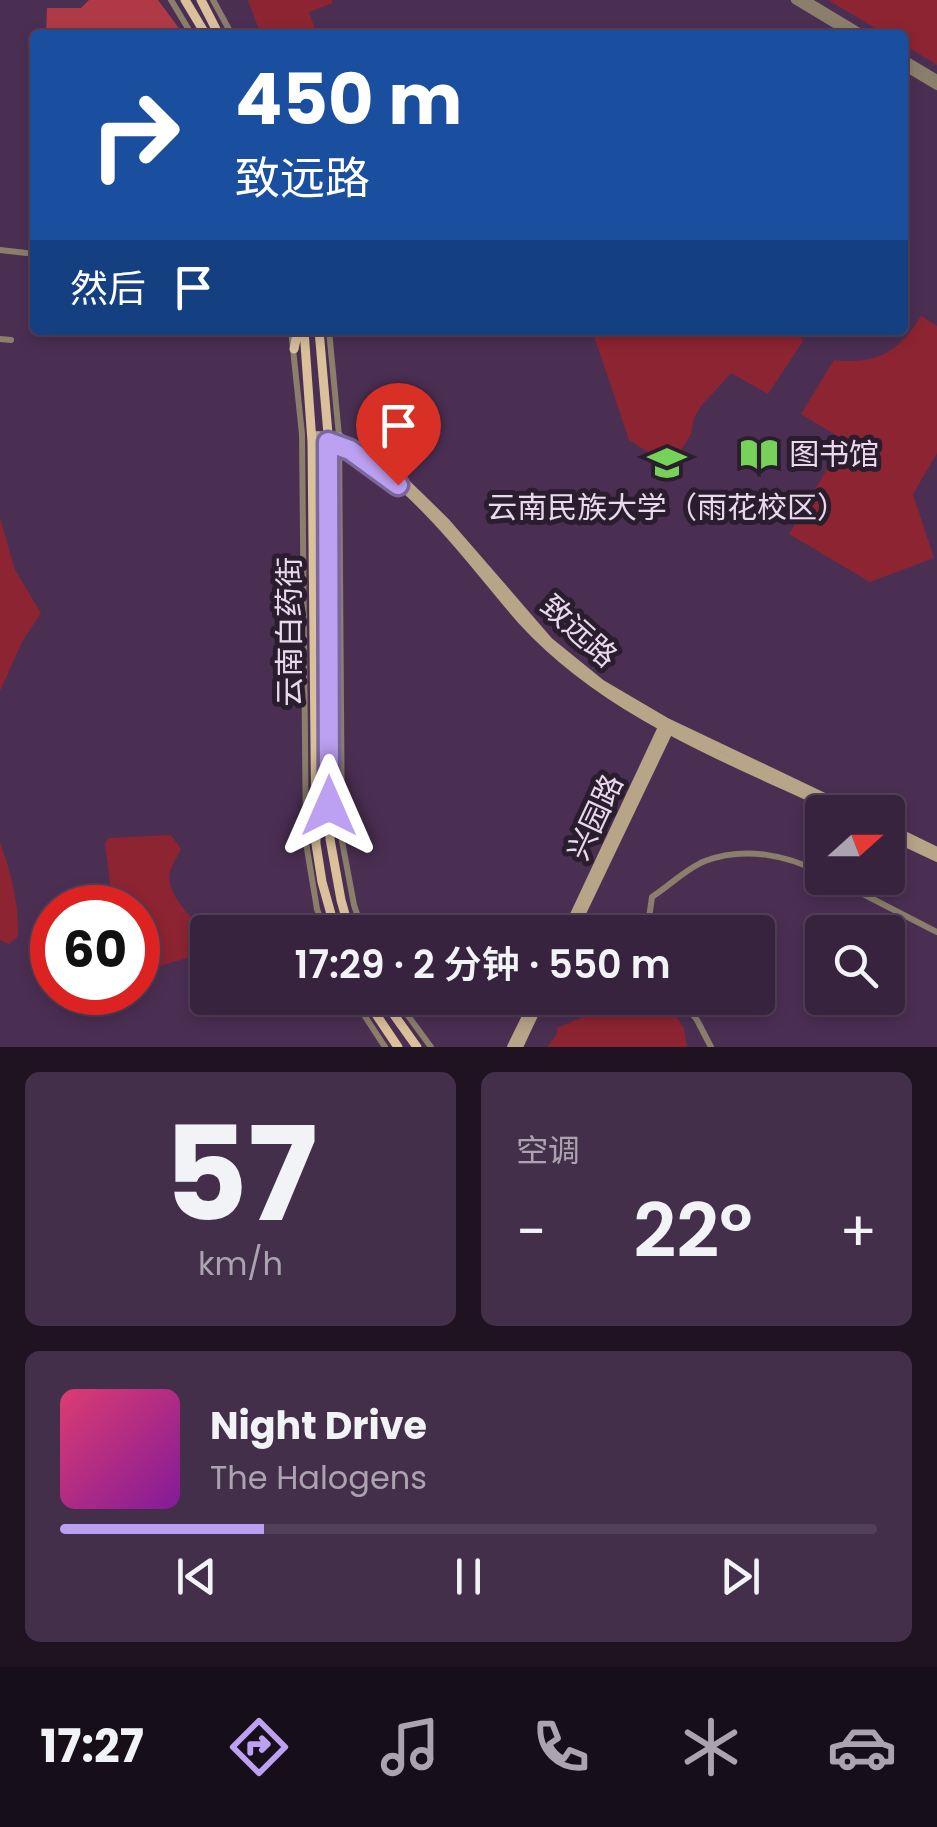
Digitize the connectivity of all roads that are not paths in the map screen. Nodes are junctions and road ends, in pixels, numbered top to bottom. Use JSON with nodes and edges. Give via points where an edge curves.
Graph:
{"nodes":[{"id":1,"x":172,"y":0,"type":"edge"},
{"id":2,"x":185,"y":0,"type":"edge"},
{"id":3,"x":201,"y":0,"type":"edge"},
{"id":4,"x":212,"y":0,"type":"edge"},
{"id":5,"x":795,"y":0,"type":"edge"},
{"id":6,"x":806,"y":0,"type":"edge"},
{"id":7,"x":189,"y":30,"type":"edge"},
{"id":8,"x":203,"y":30,"type":"edge"},
{"id":9,"x":216,"y":30,"type":"edge"},
{"id":10,"x":217,"y":30,"type":"edge"},
{"id":11,"x":229,"y":30,"type":"edge"},
{"id":12,"x":845,"y":30,"type":"edge"},
{"id":13,"x":856,"y":30,"type":"edge"},
{"id":14,"x":908,"y":65,"type":"edge"},
{"id":15,"x":937,"y":82,"type":"edge"},
{"id":16,"x":0,"y":250,"type":"edge"},
{"id":17,"x":30,"y":253,"type":"edge"},
{"id":18,"x":297,"y":335,"type":"edge"},
{"id":19,"x":299,"y":335,"type":"edge"},
{"id":20,"x":319,"y":335,"type":"edge"},
{"id":21,"x":328,"y":335,"type":"edge"},
{"id":22,"x":0,"y":339,"type":"edge"},
{"id":23,"x":11,"y":340,"type":"dead end"},
{"id":24,"x":294,"y":348,"type":"joint"},
{"id":25,"x":310,"y":402,"type":"junction"},
{"id":26,"x":326,"y":402,"type":"junction"},
{"id":27,"x":312,"y":439,"type":"junction"},
{"id":28,"x":333,"y":439,"type":"junction"},
{"id":29,"x":313,"y":484,"type":"junction"},
{"id":30,"x":328,"y":484,"type":"junction"},
{"id":31,"x":667,"y":726,"type":"junction"},
{"id":32,"x":807,"y":795,"type":"edge"},
{"id":33,"x":819,"y":795,"type":"edge"},
{"id":34,"x":905,"y":839,"type":"edge"},
{"id":35,"x":937,"y":855,"type":"edge"},
{"id":36,"x":805,"y":864,"type":"edge"},
{"id":37,"x":865,"y":895,"type":"edge"},
{"id":38,"x":319,"y":915,"type":"edge"},
{"id":39,"x":331,"y":915,"type":"edge"},
{"id":40,"x":346,"y":915,"type":"edge"},
{"id":41,"x":358,"y":915,"type":"edge"},
{"id":42,"x":574,"y":915,"type":"edge"},
{"id":43,"x":582,"y":915,"type":"edge"},
{"id":44,"x":649,"y":915,"type":"edge"},
{"id":45,"x":937,"y":932,"type":"edge"},
{"id":46,"x":365,"y":1015,"type":"edge"},
{"id":47,"x":376,"y":1015,"type":"edge"},
{"id":48,"x":394,"y":1015,"type":"edge"},
{"id":49,"x":407,"y":1015,"type":"edge"},
{"id":50,"x":531,"y":1015,"type":"edge"},
{"id":51,"x":693,"y":1015,"type":"edge"},
{"id":52,"x":386,"y":1047,"type":"edge"},
{"id":53,"x":398,"y":1047,"type":"edge"},
{"id":54,"x":416,"y":1047,"type":"edge"},
{"id":55,"x":431,"y":1047,"type":"edge"},
{"id":56,"x":515,"y":1047,"type":"edge"},
{"id":57,"x":711,"y":1047,"type":"edge"}],
"edges":[{"from":1,"to":7,"type":"street"},
{"from":2,"to":8,"type":"main road"},
{"from":3,"to":9,"type":"main road"},
{"from":4,"to":10,"type":"main road"},
{"from":4,"to":11,"type":"street"},
{"from":5,"to":12,"type":"street"},
{"from":6,"to":13,"type":"street"},
{"from":14,"to":15,"type":"street"},
{"from":16,"to":17,"type":"street"},
{"from":18,"to":24,"type":"main road"},
{"from":19,"to":25,"type":"main road","name":"云南白药街"},
{"from":20,"to":26,"type":"main road","name":"云南白药街"},
{"from":21,"to":28,"type":"street"},
{"from":22,"to":23,"type":"street"},
{"from":24,"to":38,"type":"street","via":[[302,434],[306,843]]},
{"from":25,"to":26,"type":"main road"},
{"from":25,"to":27,"type":"main road","name":"云南白药街"},
{"from":26,"to":28,"type":"main road","name":"云南白药街"},
{"from":27,"to":28,"type":"main road"},
{"from":27,"to":29,"type":"main road","name":"云南白药街"},
{"from":28,"to":30,"type":"main road","name":"云南白药街"},
{"from":28,"to":31,"type":"main road","name":"致远路","via":[[377,460],[424,499],[573,662]]},
{"from":28,"to":41,"type":"street","via":[[342,840]]},
{"from":29,"to":30,"type":"main road"},
{"from":29,"to":39,"type":"main road","name":"云南白药街","via":[[316,844]]},
{"from":30,"to":40,"type":"main road","name":"云南白药街","via":[[330,839]]},
{"from":31,"to":32,"type":"main road","name":"致远路"},
{"from":31,"to":33,"type":"main road","name":"致远路"},
{"from":31,"to":42,"type":"main road","name":"兴园路"},
{"from":31,"to":43,"type":"main road","name":"兴园路"},
{"from":34,"to":35,"type":"main road"},
{"from":36,"to":44,"type":"street","via":[[739,853],[703,862],[652,897]]},
{"from":37,"to":45,"type":"street"},
{"from":46,"to":52,"type":"street"},
{"from":47,"to":53,"type":"main road"},
{"from":48,"to":54,"type":"main road"},
{"from":49,"to":55,"type":"street"},
{"from":50,"to":56,"type":"main road"},
{"from":51,"to":57,"type":"street"}]}
